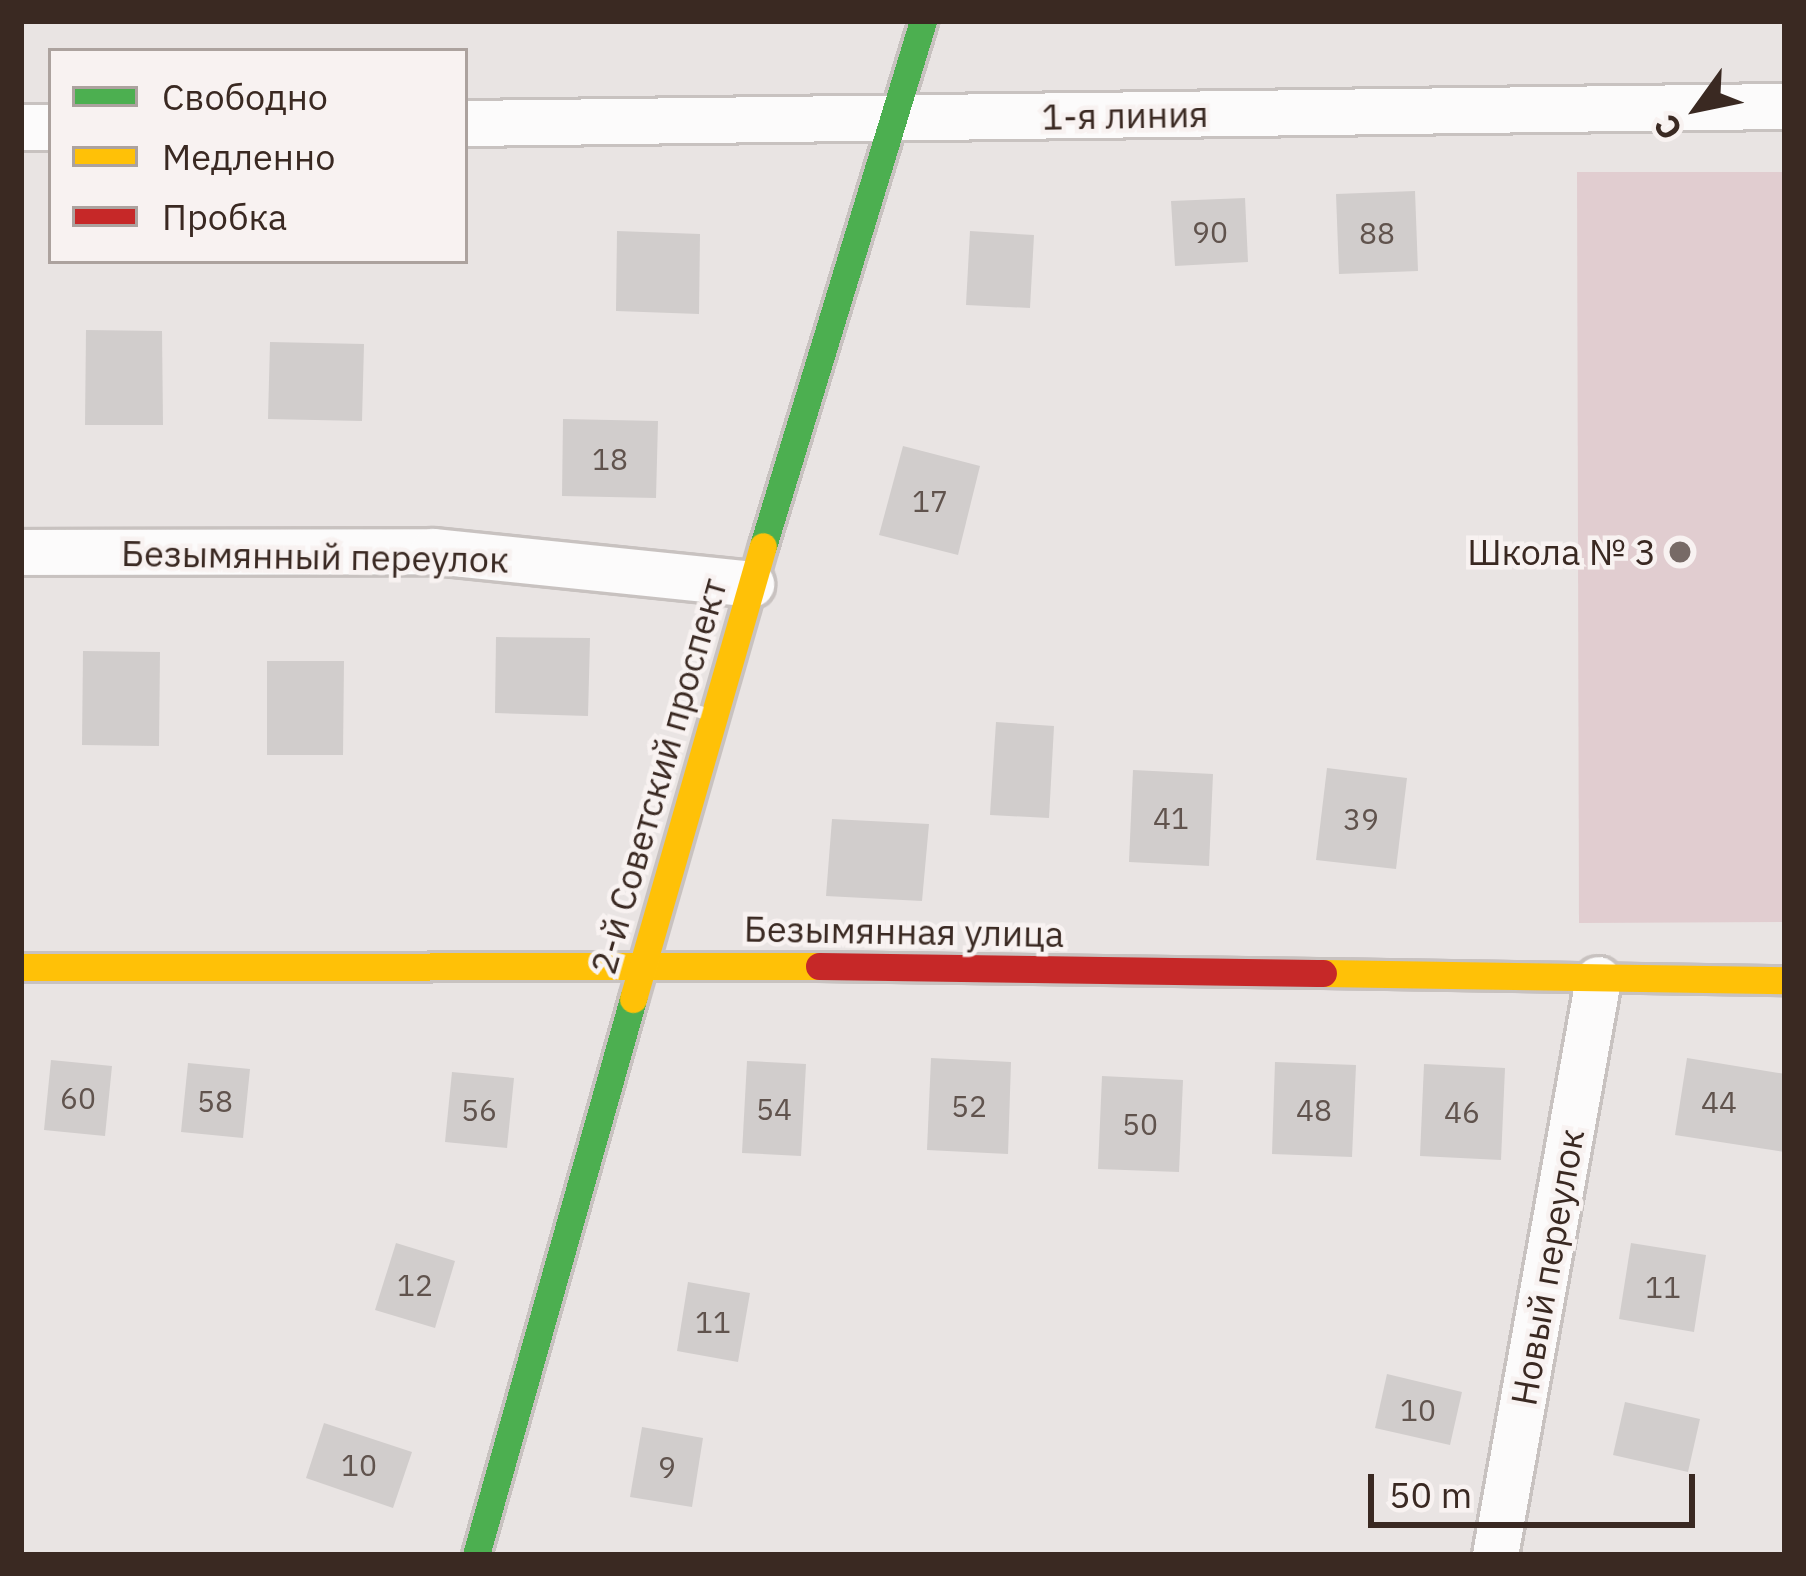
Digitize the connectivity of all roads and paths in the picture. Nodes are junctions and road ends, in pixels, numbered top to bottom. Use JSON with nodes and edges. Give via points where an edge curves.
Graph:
{"nodes":[{"id":1,"x":923,"y":21,"type":"edge"},
{"id":2,"x":1785,"y":106,"type":"edge"},
{"id":3,"x":894,"y":119,"type":"junction"},
{"id":4,"x":468,"y":123,"type":"edge"},
{"id":5,"x":21,"y":552,"type":"edge"},
{"id":6,"x":751,"y":584,"type":"junction"},
{"id":7,"x":641,"y":963,"type":"junction"},
{"id":8,"x":21,"y":968,"type":"edge"},
{"id":9,"x":1598,"y":979,"type":"junction"},
{"id":10,"x":1785,"y":980,"type":"edge"},
{"id":11,"x":476,"y":1555,"type":"edge"},
{"id":12,"x":1495,"y":1555,"type":"edge"}],
"edges":[{"from":1,"to":3,"type":"street","name":"2-й Советский проспект"},
{"from":2,"to":3,"type":"street","name":"1-я линия"},
{"from":3,"to":4,"type":"street","name":"1-я линия"},
{"from":3,"to":6,"type":"street","name":"2-й Советский проспект"},
{"from":5,"to":6,"type":"street","name":"Безымянный переулок","via":[[434,550]]},
{"from":6,"to":7,"type":"street","name":"2-й Советский проспект"},
{"from":7,"to":8,"type":"street","name":"Безымянная улица"},
{"from":7,"to":9,"type":"street","name":"Безымянная улица"},
{"from":7,"to":11,"type":"street","name":"2-й Советский проспект"},
{"from":9,"to":10,"type":"street","name":"Безымянная улица"},
{"from":9,"to":12,"type":"street","name":"Новый переулок"}]}
